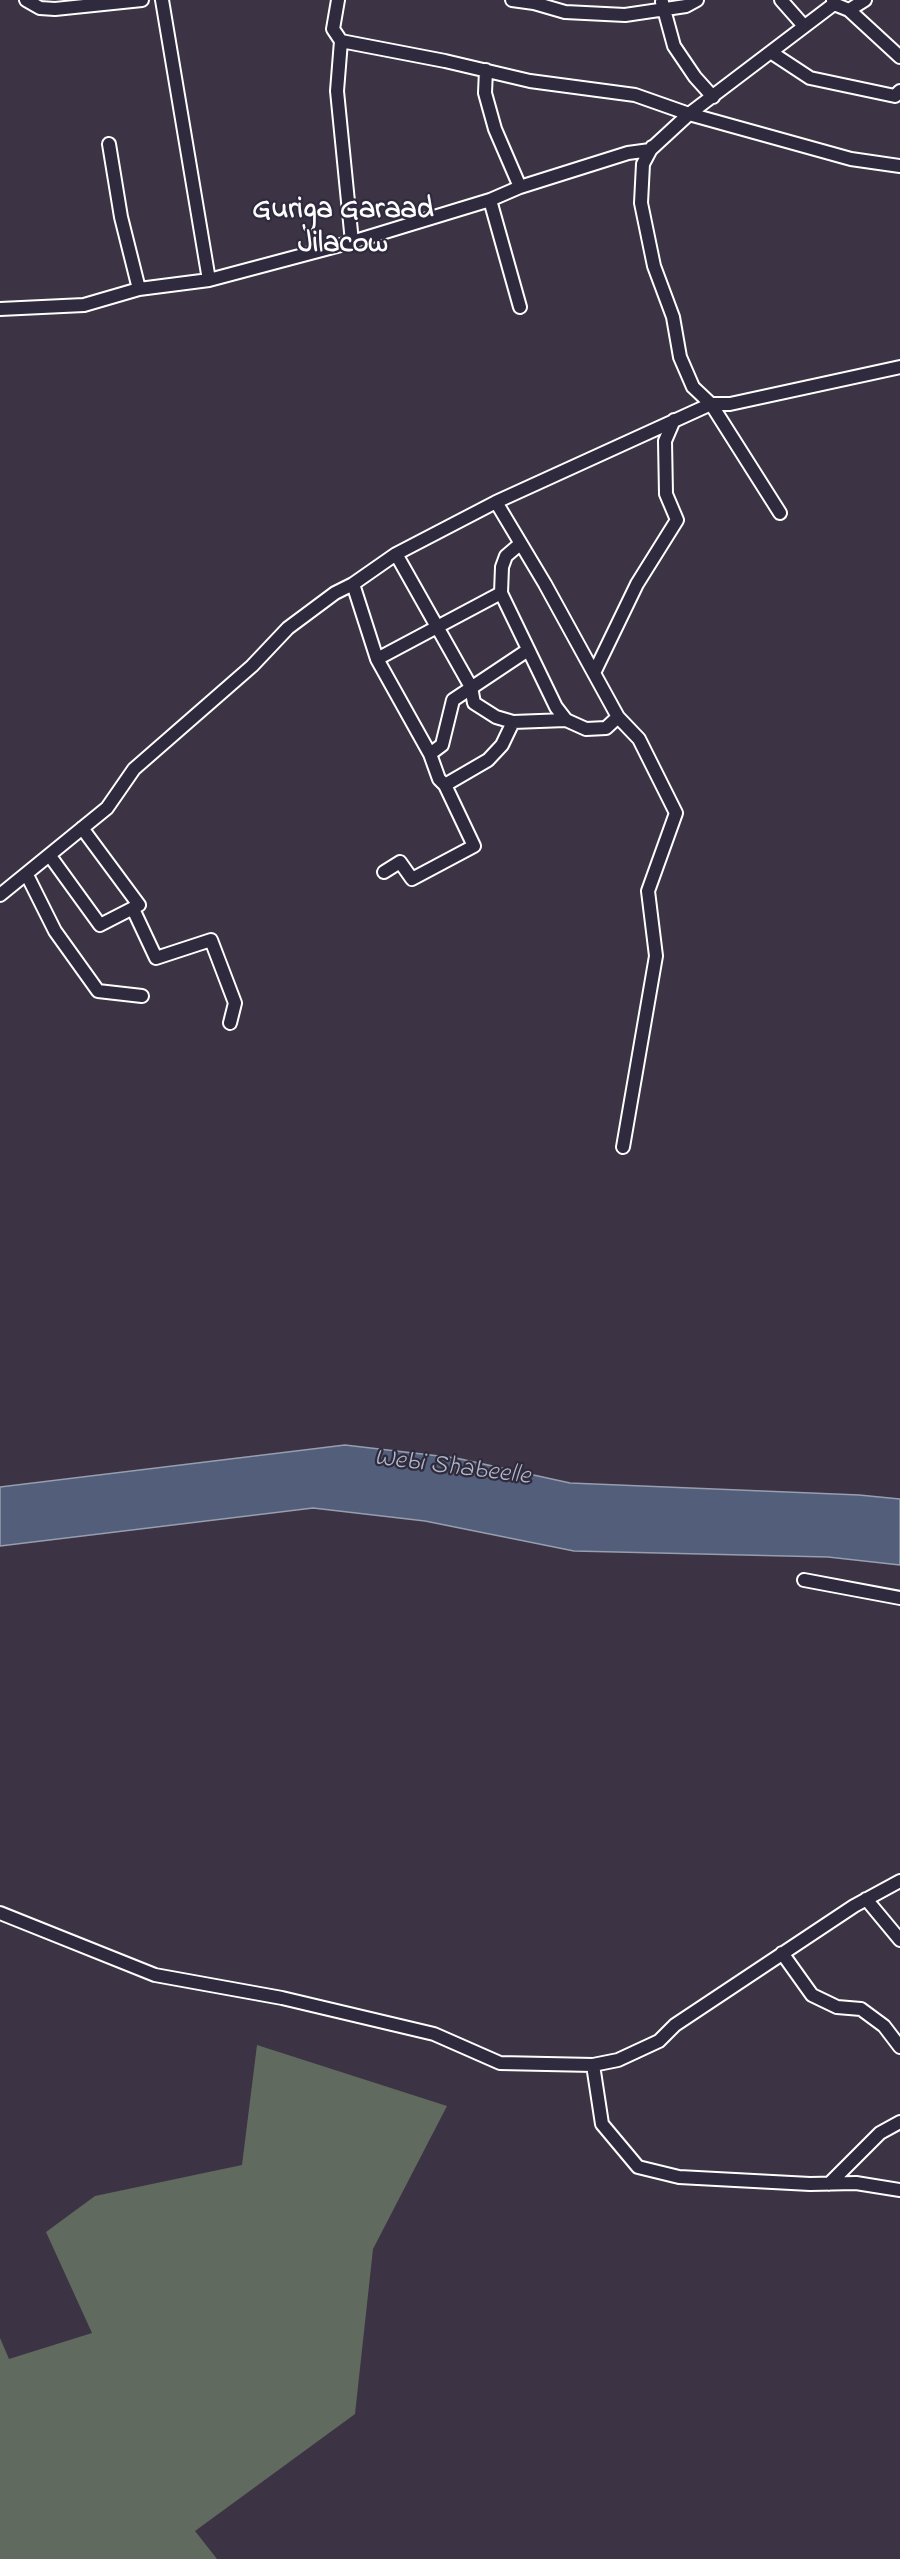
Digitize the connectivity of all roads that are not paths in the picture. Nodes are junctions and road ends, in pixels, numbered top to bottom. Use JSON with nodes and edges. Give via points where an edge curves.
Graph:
{"nodes":[{"id":1,"x":26,"y":0,"type":"edge"},
{"id":2,"x":142,"y":0,"type":"edge"},
{"id":3,"x":162,"y":0,"type":"edge"},
{"id":4,"x":338,"y":0,"type":"edge"},
{"id":5,"x":512,"y":0,"type":"edge"},
{"id":6,"x":697,"y":0,"type":"edge"},
{"id":7,"x":782,"y":0,"type":"edge"},
{"id":8,"x":865,"y":0,"type":"edge"},
{"id":9,"x":534,"y":2,"type":"edge"},
{"id":10,"x":834,"y":2,"type":"edge"},
{"id":11,"x":663,"y":4,"type":"edge"},
{"id":12,"x":849,"y":10,"type":"junction"},
{"id":13,"x":804,"y":26,"type":"junction"},
{"id":14,"x":340,"y":41,"type":"junction"},
{"id":15,"x":772,"y":53,"type":"junction"},
{"id":16,"x":900,"y":57,"type":"edge"},
{"id":17,"x":486,"y":70,"type":"junction"},
{"id":18,"x":900,"y":91,"type":"edge"},
{"id":19,"x":713,"y":97,"type":"junction"},
{"id":20,"x":690,"y":114,"type":"junction"},
{"id":21,"x":110,"y":144,"type":"dead end"},
{"id":22,"x":652,"y":147,"type":"junction"},
{"id":23,"x":900,"y":166,"type":"edge"},
{"id":24,"x":520,"y":187,"type":"junction"},
{"id":25,"x":490,"y":200,"type":"junction"},
{"id":26,"x":352,"y":242,"type":"junction"},
{"id":27,"x":209,"y":280,"type":"junction"},
{"id":28,"x":139,"y":289,"type":"junction"},
{"id":29,"x":520,"y":307,"type":"dead end"},
{"id":30,"x":0,"y":309,"type":"edge"},
{"id":31,"x":900,"y":367,"type":"edge"},
{"id":32,"x":711,"y":404,"type":"junction"},
{"id":33,"x":674,"y":420,"type":"junction"},
{"id":34,"x":495,"y":501,"type":"junction"},
{"id":35,"x":780,"y":513,"type":"dead end"},
{"id":36,"x":520,"y":544,"type":"junction"},
{"id":37,"x":396,"y":554,"type":"junction"},
{"id":38,"x":353,"y":584,"type":"junction"},
{"id":39,"x":501,"y":593,"type":"junction"},
{"id":40,"x":438,"y":627,"type":"junction"},
{"id":41,"x":528,"y":650,"type":"junction"},
{"id":42,"x":377,"y":659,"type":"junction"},
{"id":43,"x":594,"y":673,"type":"junction"},
{"id":44,"x":471,"y":687,"type":"junction"},
{"id":45,"x":618,"y":717,"type":"junction"},
{"id":46,"x":566,"y":720,"type":"junction"},
{"id":47,"x":513,"y":722,"type":"junction"},
{"id":48,"x":430,"y":754,"type":"junction"},
{"id":49,"x":445,"y":785,"type":"junction"},
{"id":50,"x":82,"y":828,"type":"junction"},
{"id":51,"x":50,"y":856,"type":"junction"},
{"id":52,"x":384,"y":872,"type":"dead end"},
{"id":53,"x":27,"y":875,"type":"junction"},
{"id":54,"x":0,"y":894,"type":"edge"},
{"id":55,"x":133,"y":909,"type":"junction"},
{"id":56,"x":142,"y":996,"type":"dead end"},
{"id":57,"x":230,"y":1023,"type":"dead end"},
{"id":58,"x":623,"y":1147,"type":"dead end"},
{"id":59,"x":804,"y":1580,"type":"dead end"},
{"id":60,"x":900,"y":1598,"type":"edge"},
{"id":61,"x":900,"y":1881,"type":"edge"},
{"id":62,"x":866,"y":1899,"type":"junction"},
{"id":63,"x":0,"y":1913,"type":"edge"},
{"id":64,"x":900,"y":1940,"type":"edge"},
{"id":65,"x":782,"y":1953,"type":"junction"},
{"id":66,"x":900,"y":2047,"type":"edge"},
{"id":67,"x":593,"y":2065,"type":"junction"},
{"id":68,"x":900,"y":2122,"type":"edge"},
{"id":69,"x":829,"y":2184,"type":"junction"},
{"id":70,"x":900,"y":2190,"type":"edge"}],
"edges":[{"from":1,"to":2,"type":"street","via":[[40,8],[56,9]]},
{"from":3,"to":27,"type":"street"},
{"from":4,"to":14,"type":"street","via":[[333,29]]},
{"from":5,"to":9,"type":"street"},
{"from":6,"to":11,"type":"street","via":[[686,6]]},
{"from":7,"to":13,"type":"street"},
{"from":8,"to":12,"type":"street"},
{"from":9,"to":11,"type":"street","via":[[565,12],[625,15]]},
{"from":10,"to":12,"type":"street"},
{"from":10,"to":13,"type":"street"},
{"from":11,"to":19,"type":"street","via":[[674,46]]},
{"from":12,"to":16,"type":"street"},
{"from":13,"to":15,"type":"street"},
{"from":14,"to":17,"type":"street"},
{"from":14,"to":26,"type":"street","via":[[337,92]]},
{"from":15,"to":18,"type":"street","via":[[810,78],[895,96]]},
{"from":15,"to":19,"type":"street"},
{"from":17,"to":20,"type":"street","via":[[530,81],[635,95]]},
{"from":17,"to":24,"type":"street","via":[[485,93],[495,129]]},
{"from":19,"to":20,"type":"street"},
{"from":20,"to":22,"type":"street"},
{"from":20,"to":23,"type":"street","via":[[851,159]]},
{"from":21,"to":28,"type":"street","via":[[121,217]]},
{"from":22,"to":24,"type":"street"},
{"from":22,"to":32,"type":"street","via":[[643,164],[641,203],[654,266],[673,317],[680,357],[693,387]]},
{"from":24,"to":25,"type":"street"},
{"from":25,"to":26,"type":"street"},
{"from":25,"to":29,"type":"street"},
{"from":26,"to":27,"type":"street"},
{"from":27,"to":28,"type":"street"},
{"from":28,"to":30,"type":"street","via":[[84,305]]},
{"from":31,"to":32,"type":"street","via":[[730,404]]},
{"from":32,"to":33,"type":"street"},
{"from":32,"to":35,"type":"street"},
{"from":33,"to":34,"type":"street"},
{"from":33,"to":43,"type":"street","via":[[665,441],[666,494],[678,520],[637,584]]},
{"from":34,"to":36,"type":"street"},
{"from":34,"to":37,"type":"street"},
{"from":36,"to":39,"type":"street","via":[[506,556]]},
{"from":36,"to":43,"type":"street"},
{"from":37,"to":38,"type":"street"},
{"from":37,"to":40,"type":"street"},
{"from":38,"to":42,"type":"street"},
{"from":38,"to":50,"type":"street","via":[[288,628],[252,666],[134,769],[107,808]]},
{"from":39,"to":40,"type":"street"},
{"from":39,"to":41,"type":"street"},
{"from":40,"to":42,"type":"street"},
{"from":40,"to":44,"type":"street"},
{"from":41,"to":44,"type":"street"},
{"from":41,"to":46,"type":"street"},
{"from":42,"to":48,"type":"street"},
{"from":43,"to":45,"type":"street"},
{"from":44,"to":47,"type":"street","via":[[474,702],[496,717]]},
{"from":44,"to":48,"type":"street","via":[[453,700],[442,745]]},
{"from":45,"to":46,"type":"street","via":[[606,728],[586,729]]},
{"from":45,"to":58,"type":"street","via":[[639,739],[676,813],[648,891],[656,956]]},
{"from":46,"to":47,"type":"street"},
{"from":47,"to":49,"type":"street","via":[[502,746],[488,760]]},
{"from":48,"to":49,"type":"street"},
{"from":49,"to":52,"type":"street","via":[[474,846],[412,879],[400,862]]},
{"from":50,"to":51,"type":"street"},
{"from":50,"to":55,"type":"street","via":[[139,905]]},
{"from":51,"to":53,"type":"street"},
{"from":51,"to":55,"type":"street","via":[[100,925]]},
{"from":53,"to":54,"type":"street"},
{"from":53,"to":56,"type":"street","via":[[55,931],[98,991]]},
{"from":55,"to":57,"type":"street","via":[[156,958],[210,940],[235,1003]]},
{"from":59,"to":60,"type":"street"},
{"from":61,"to":62,"type":"street"},
{"from":62,"to":64,"type":"street"},
{"from":62,"to":65,"type":"street"},
{"from":63,"to":67,"type":"street","via":[[155,1975],[282,1998],[434,2034],[500,2063]]},
{"from":65,"to":66,"type":"street","via":[[812,1995],[837,2007],[861,2009],[884,2026]]},
{"from":65,"to":67,"type":"street","via":[[675,2025],[660,2041],[618,2060]]},
{"from":67,"to":69,"type":"street","via":[[602,2124],[638,2167],[679,2177]]},
{"from":68,"to":69,"type":"street","via":[[880,2133]]},
{"from":69,"to":70,"type":"street","via":[[856,2183]]}]}
